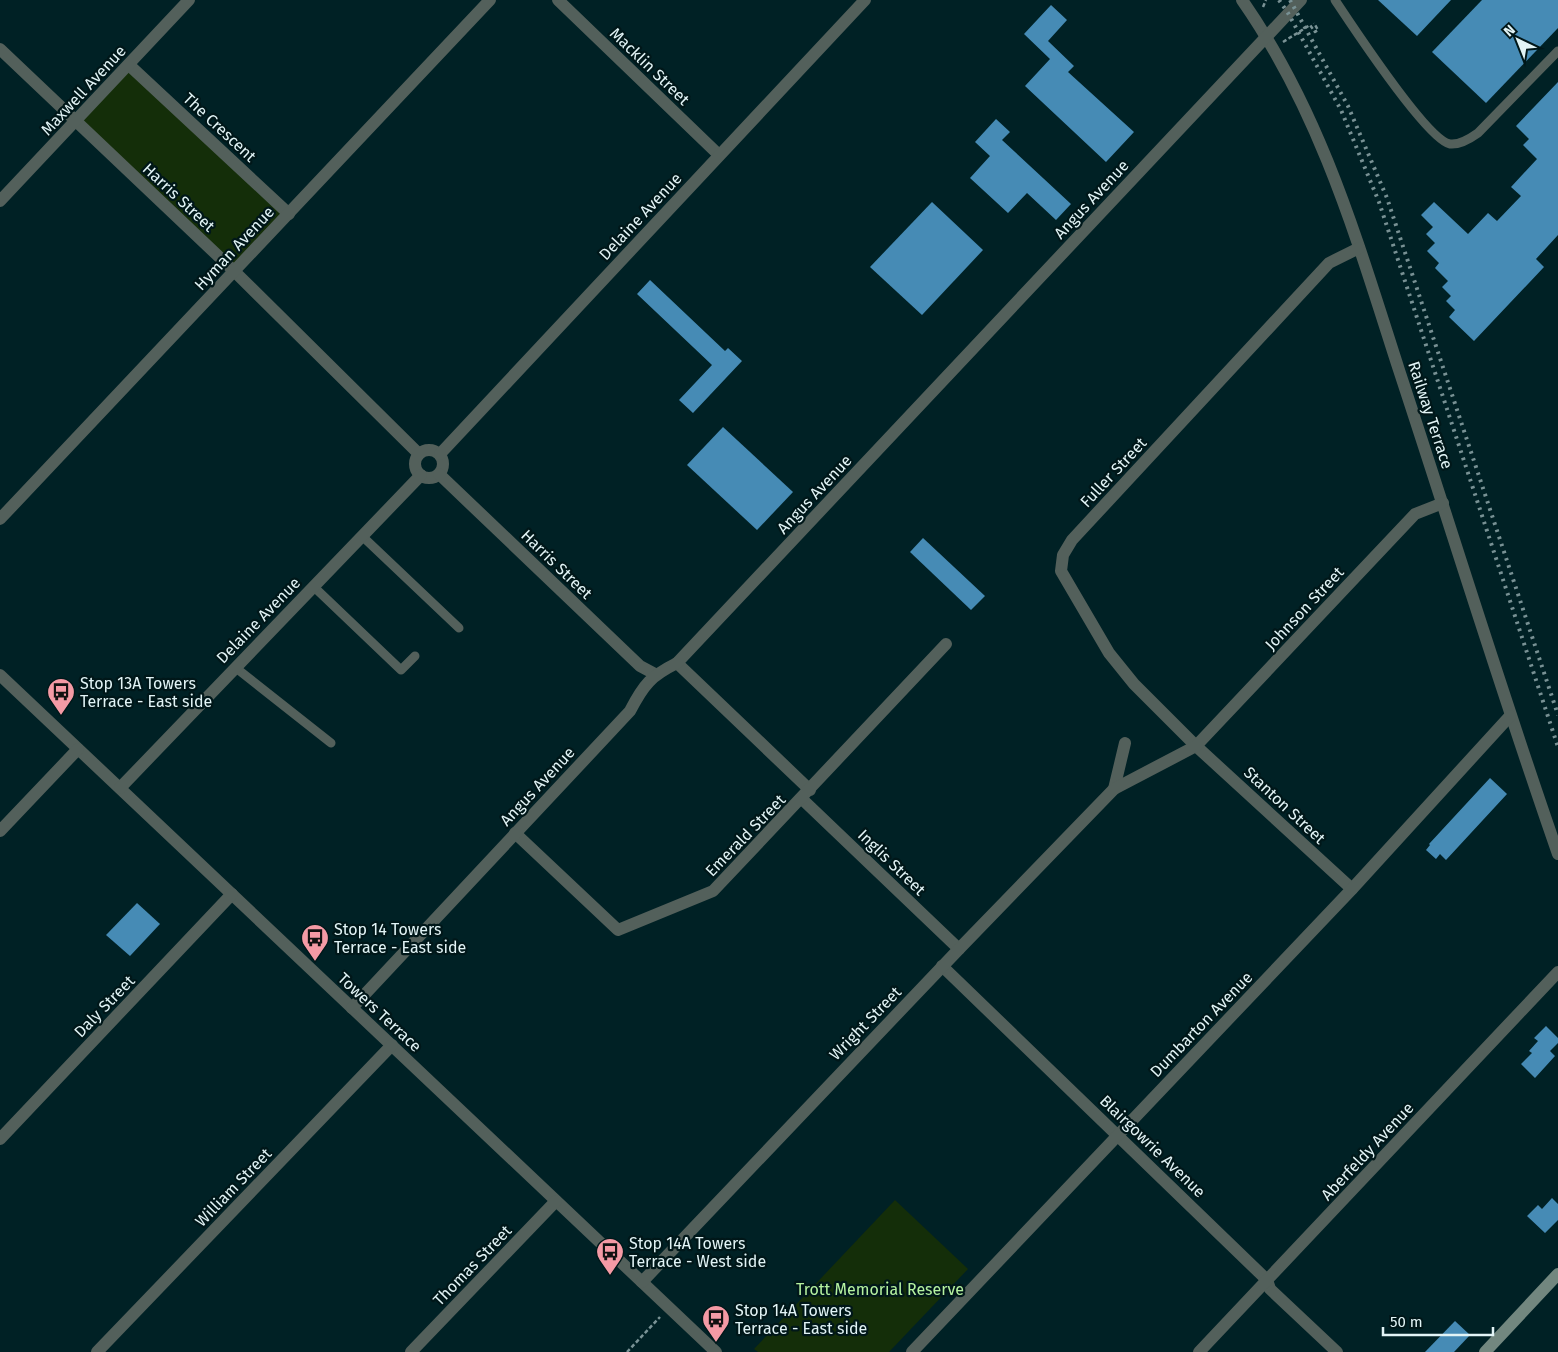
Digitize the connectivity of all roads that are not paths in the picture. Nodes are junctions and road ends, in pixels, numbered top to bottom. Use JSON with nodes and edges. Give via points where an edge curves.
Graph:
{"nodes":[{"id":1,"x":189,"y":0,"type":"edge"},
{"id":2,"x":490,"y":0,"type":"edge"},
{"id":3,"x":558,"y":0,"type":"edge"},
{"id":4,"x":865,"y":0,"type":"edge"},
{"id":5,"x":1242,"y":0,"type":"edge"},
{"id":6,"x":1301,"y":0,"type":"edge"},
{"id":7,"x":1335,"y":0,"type":"edge"},
{"id":8,"x":1267,"y":36,"type":"junction"},
{"id":9,"x":0,"y":49,"type":"edge"},
{"id":10,"x":1558,"y":51,"type":"edge"},
{"id":11,"x":128,"y":65,"type":"junction"},
{"id":12,"x":76,"y":121,"type":"junction"},
{"id":13,"x":719,"y":155,"type":"junction"},
{"id":14,"x":0,"y":201,"type":"edge"},
{"id":15,"x":289,"y":214,"type":"junction"},
{"id":16,"x":1359,"y":248,"type":"junction"},
{"id":17,"x":234,"y":271,"type":"junction"},
{"id":18,"x":419,"y":454,"type":"junction"},
{"id":19,"x":440,"y":454,"type":"junction"},
{"id":20,"x":439,"y":474,"type":"junction"},
{"id":21,"x":421,"y":475,"type":"junction"},
{"id":22,"x":1443,"y":504,"type":"junction"},
{"id":23,"x":0,"y":519,"type":"edge"},
{"id":24,"x":362,"y":536,"type":"junction"},
{"id":25,"x":313,"y":586,"type":"junction"},
{"id":26,"x":459,"y":628,"type":"dead end"},
{"id":27,"x":946,"y":644,"type":"dead end"},
{"id":28,"x":415,"y":656,"type":"dead end"},
{"id":29,"x":677,"y":663,"type":"junction"},
{"id":30,"x":236,"y":668,"type":"junction"},
{"id":31,"x":655,"y":674,"type":"junction"},
{"id":32,"x":0,"y":675,"type":"edge"},
{"id":33,"x":1510,"y":716,"type":"junction"},
{"id":34,"x":331,"y":743,"type":"dead end"},
{"id":35,"x":1125,"y":743,"type":"dead end"},
{"id":36,"x":1196,"y":746,"type":"junction"},
{"id":37,"x":78,"y":749,"type":"junction"},
{"id":38,"x":120,"y":788,"type":"junction"},
{"id":39,"x":1114,"y":789,"type":"junction"},
{"id":40,"x":806,"y":794,"type":"junction"},
{"id":41,"x":0,"y":831,"type":"edge"},
{"id":42,"x":515,"y":833,"type":"junction"},
{"id":43,"x":1558,"y":854,"type":"edge"},
{"id":44,"x":1352,"y":889,"type":"junction"},
{"id":45,"x":232,"y":894,"type":"junction"},
{"id":46,"x":959,"y":949,"type":"junction"},
{"id":47,"x":942,"y":966,"type":"junction"},
{"id":48,"x":1558,"y":972,"type":"edge"},
{"id":49,"x":352,"y":1008,"type":"junction"},
{"id":50,"x":392,"y":1045,"type":"junction"},
{"id":51,"x":1118,"y":1135,"type":"junction"},
{"id":52,"x":0,"y":1139,"type":"edge"},
{"id":53,"x":556,"y":1201,"type":"junction"},
{"id":54,"x":1558,"y":1274,"type":"edge"},
{"id":55,"x":1267,"y":1280,"type":"junction"},
{"id":56,"x":642,"y":1282,"type":"junction"},
{"id":57,"x":97,"y":1352,"type":"edge"},
{"id":58,"x":411,"y":1352,"type":"edge"},
{"id":59,"x":716,"y":1352,"type":"edge"},
{"id":60,"x":912,"y":1352,"type":"edge"},
{"id":61,"x":1199,"y":1352,"type":"edge"},
{"id":62,"x":1337,"y":1352,"type":"edge"},
{"id":63,"x":1485,"y":1352,"type":"edge"}],
"edges":[{"from":1,"to":11,"type":"street","name":"Maxwell Avenue"},
{"from":2,"to":15,"type":"street","name":"Hyman Avenue"},
{"from":3,"to":13,"type":"street","name":"Macklin Street"},
{"from":4,"to":13,"type":"street","name":"Delaine Avenue"},
{"from":5,"to":8,"type":"street","name":"Railway Terrace"},
{"from":6,"to":8,"type":"street","name":"Angus Avenue"},
{"from":7,"to":10,"type":"lane","via":[[1391,82],[1415,112],[1450,144],[1470,139],[1478,133]]},
{"from":8,"to":16,"type":"street","name":"Railway Terrace","via":[[1294,84],[1331,164]]},
{"from":8,"to":29,"type":"street","name":"Angus Avenue"},
{"from":9,"to":12,"type":"street","name":"Harris Street"},
{"from":11,"to":12,"type":"street","name":"Maxwell Avenue"},
{"from":11,"to":15,"type":"street","name":"The Crescent"},
{"from":12,"to":14,"type":"street","name":"Maxwell Avenue"},
{"from":12,"to":17,"type":"street","name":"Harris Street"},
{"from":13,"to":19,"type":"street","name":"Delaine Avenue"},
{"from":15,"to":17,"type":"street","name":"Hyman Avenue"},
{"from":16,"to":22,"type":"street","name":"Railway Terrace"},
{"from":16,"to":36,"type":"street","name":"Fuller Street","via":[[1329,263],[1072,540],[1063,555],[1061,571],[1109,654]]},
{"from":17,"to":18,"type":"street","name":"Harris Street"},
{"from":17,"to":23,"type":"street","name":"Hyman Avenue"},
{"from":18,"to":19,"type":"street","via":[[428,450]]},
{"from":18,"to":21,"type":"street","via":[[415,467]]},
{"from":19,"to":20,"type":"street","via":[[443,466]]},
{"from":20,"to":21,"type":"street","via":[[430,478]]},
{"from":20,"to":31,"type":"street","name":"Harris Street","via":[[640,666]]},
{"from":21,"to":24,"type":"street","name":"Delaine Avenue"},
{"from":22,"to":33,"type":"street","name":"Railway Terrace"},
{"from":22,"to":36,"type":"street","name":"Johnson Street","via":[[1415,514]]},
{"from":24,"to":25,"type":"street","name":"Delaine Avenue"},
{"from":24,"to":26,"type":"lane"},
{"from":25,"to":28,"type":"lane","via":[[401,670]]},
{"from":25,"to":30,"type":"street","name":"Delaine Avenue"},
{"from":27,"to":40,"type":"street","name":"Emerald Street"},
{"from":29,"to":31,"type":"street","name":"Angus Avenue"},
{"from":29,"to":40,"type":"street","name":"Inglis Street"},
{"from":30,"to":34,"type":"lane"},
{"from":30,"to":38,"type":"street","name":"Delaine Avenue"},
{"from":31,"to":42,"type":"street","name":"Angus Avenue","via":[[630,710]]},
{"from":32,"to":37,"type":"street","name":"Towers Terrace"},
{"from":33,"to":43,"type":"street","name":"Railway Terrace"},
{"from":33,"to":44,"type":"street","name":"Dumbarton Avenue"},
{"from":35,"to":39,"type":"street"},
{"from":36,"to":39,"type":"street","name":"Wright Street"},
{"from":36,"to":44,"type":"street","name":"Stanton Street"},
{"from":37,"to":38,"type":"street","name":"Towers Terrace"},
{"from":37,"to":41,"type":"street"},
{"from":38,"to":45,"type":"street","name":"Towers Terrace"},
{"from":39,"to":46,"type":"street","name":"Wright Street"},
{"from":40,"to":42,"type":"street","name":"Emerald Street","via":[[713,892],[618,930]]},
{"from":40,"to":46,"type":"street","name":"Inglis Street"},
{"from":42,"to":49,"type":"street","name":"Angus Avenue"},
{"from":44,"to":51,"type":"street","name":"Dumbarton Avenue"},
{"from":45,"to":49,"type":"street","name":"Towers Terrace"},
{"from":45,"to":52,"type":"street","name":"Daly Street"},
{"from":46,"to":47,"type":"street","name":"Wright Street"},
{"from":47,"to":51,"type":"street","name":"Blairgowrie Avenue"},
{"from":47,"to":56,"type":"street","name":"Wright Street"},
{"from":48,"to":55,"type":"street","name":"Aberfeldy Avenue"},
{"from":49,"to":50,"type":"street","name":"Towers Terrace"},
{"from":50,"to":53,"type":"street","name":"Towers Terrace"},
{"from":50,"to":57,"type":"street","name":"William Street"},
{"from":51,"to":55,"type":"street","name":"Blairgowrie Avenue"},
{"from":51,"to":60,"type":"street","name":"Dumbarton Avenue"},
{"from":53,"to":56,"type":"street","name":"Towers Terrace"},
{"from":53,"to":58,"type":"street","name":"Thomas Street"},
{"from":54,"to":63,"type":"street"},
{"from":55,"to":61,"type":"street","name":"Aberfeldy Avenue"},
{"from":55,"to":62,"type":"street","name":"Blairgowrie Avenue","via":[[1270,1289]]},
{"from":56,"to":59,"type":"street","name":"Towers Terrace"}]}
